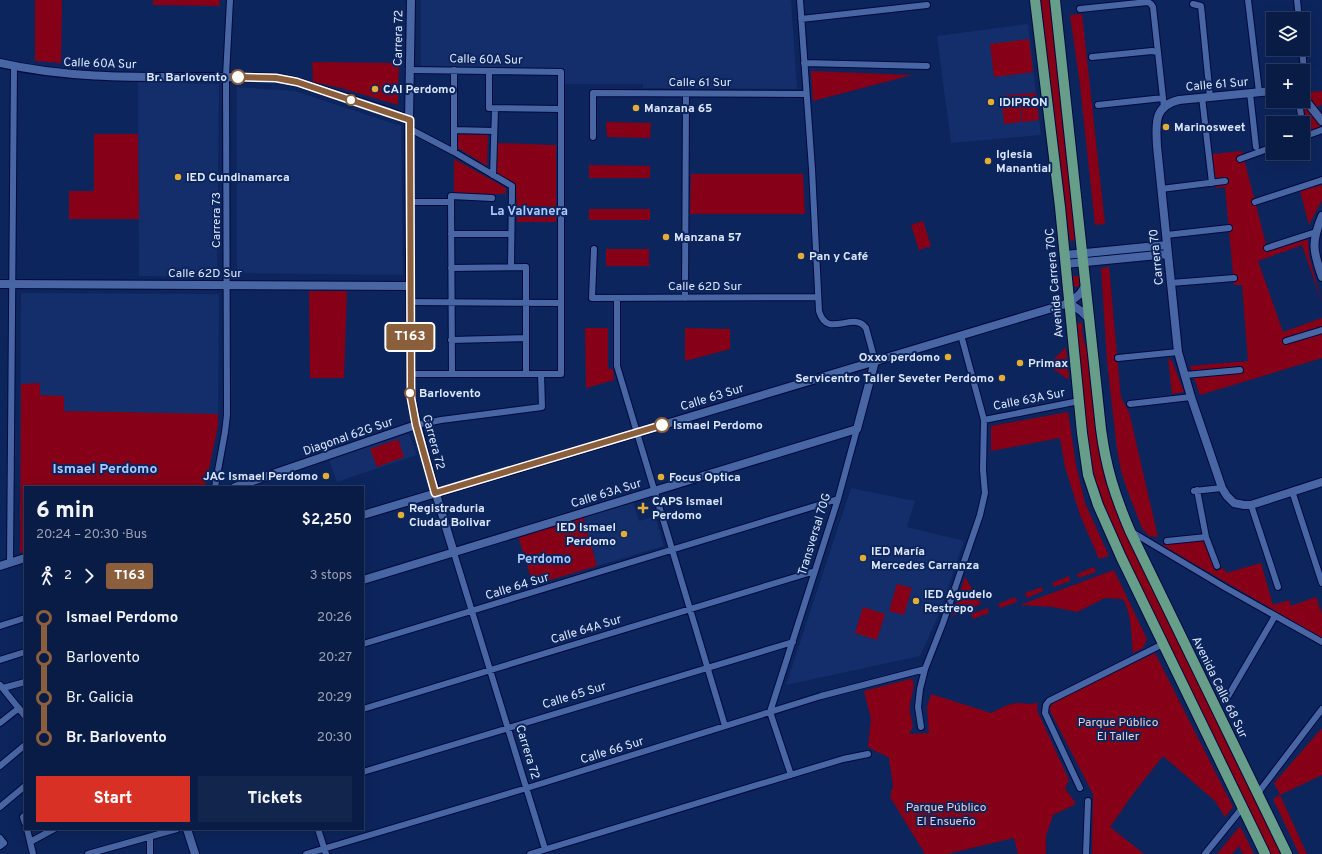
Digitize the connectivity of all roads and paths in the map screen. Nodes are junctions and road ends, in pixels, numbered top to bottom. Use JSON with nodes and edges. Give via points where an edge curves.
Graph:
{"nodes":[{"id":1,"x":230,"y":0,"type":"edge"},
{"id":2,"x":411,"y":0,"type":"edge"},
{"id":3,"x":800,"y":0,"type":"edge"},
{"id":4,"x":1036,"y":0,"type":"edge"},
{"id":5,"x":1055,"y":0,"type":"edge"},
{"id":6,"x":1248,"y":0,"type":"edge"},
{"id":7,"x":1297,"y":0,"type":"edge"},
{"id":8,"x":1193,"y":4,"type":"dead end"},
{"id":9,"x":927,"y":5,"type":"dead end"},
{"id":10,"x":1080,"y":9,"type":"dead end"},
{"id":11,"x":1298,"y":12,"type":"edge"},
{"id":12,"x":801,"y":19,"type":"junction"},
{"id":13,"x":1157,"y":52,"type":"junction"},
{"id":14,"x":1092,"y":57,"type":"dead end"},
{"id":15,"x":0,"y":63,"type":"edge"},
{"id":16,"x":804,"y":63,"type":"junction"},
{"id":17,"x":14,"y":66,"type":"junction"},
{"id":18,"x":927,"y":66,"type":"dead end"},
{"id":19,"x":410,"y":70,"type":"junction"},
{"id":20,"x":454,"y":70,"type":"junction"},
{"id":21,"x":489,"y":71,"type":"junction"},
{"id":22,"x":226,"y":76,"type":"junction"},
{"id":23,"x":1266,"y":92,"type":"edge"},
{"id":24,"x":1255,"y":93,"type":"junction"},
{"id":25,"x":686,"y":94,"type":"junction"},
{"id":26,"x":806,"y":94,"type":"junction"},
{"id":27,"x":1206,"y":97,"type":"junction"},
{"id":28,"x":1164,"y":102,"type":"junction"},
{"id":29,"x":1098,"y":105,"type":"dead end"},
{"id":30,"x":1310,"y":105,"type":"edge"},
{"id":31,"x":492,"y":108,"type":"junction"},
{"id":32,"x":561,"y":109,"type":"junction"},
{"id":33,"x":1319,"y":112,"type":"edge"},
{"id":34,"x":1322,"y":121,"type":"edge"},
{"id":35,"x":410,"y":124,"type":"junction"},
{"id":36,"x":454,"y":130,"type":"junction"},
{"id":37,"x":1322,"y":130,"type":"edge"},
{"id":38,"x":494,"y":131,"type":"junction"},
{"id":39,"x":1310,"y":134,"type":"edge"},
{"id":40,"x":593,"y":136,"type":"dead end"},
{"id":41,"x":1256,"y":147,"type":"dead end"},
{"id":42,"x":1266,"y":150,"type":"edge"},
{"id":43,"x":454,"y":152,"type":"junction"},
{"id":44,"x":1240,"y":159,"type":"dead end"},
{"id":45,"x":493,"y":176,"type":"junction"},
{"id":46,"x":1322,"y":180,"type":"edge"},
{"id":47,"x":1225,"y":181,"type":"dead end"},
{"id":48,"x":1212,"y":183,"type":"junction"},
{"id":49,"x":1161,"y":188,"type":"junction"},
{"id":50,"x":492,"y":198,"type":"dead end"},
{"id":51,"x":451,"y":199,"type":"junction"},
{"id":52,"x":410,"y":202,"type":"junction"},
{"id":53,"x":1255,"y":202,"type":"dead end"},
{"id":54,"x":1322,"y":216,"type":"edge"},
{"id":55,"x":1229,"y":228,"type":"dead end"},
{"id":56,"x":1316,"y":232,"type":"junction"},
{"id":57,"x":451,"y":234,"type":"junction"},
{"id":58,"x":511,"y":234,"type":"junction"},
{"id":59,"x":1166,"y":235,"type":"junction"},
{"id":60,"x":1167,"y":245,"type":"junction"},
{"id":61,"x":1267,"y":248,"type":"dead end"},
{"id":62,"x":594,"y":249,"type":"dead end"},
{"id":63,"x":1318,"y":252,"type":"edge"},
{"id":64,"x":1168,"y":254,"type":"junction"},
{"id":65,"x":1084,"y":258,"type":"junction"},
{"id":66,"x":1065,"y":259,"type":"junction"},
{"id":67,"x":511,"y":267,"type":"junction"},
{"id":68,"x":451,"y":268,"type":"junction"},
{"id":69,"x":1322,"y":277,"type":"edge"},
{"id":70,"x":1234,"y":278,"type":"dead end"},
{"id":71,"x":1171,"y":283,"type":"junction"},
{"id":72,"x":0,"y":284,"type":"edge"},
{"id":73,"x":12,"y":284,"type":"junction"},
{"id":74,"x":227,"y":285,"type":"junction"},
{"id":75,"x":1086,"y":285,"type":"junction"},
{"id":76,"x":410,"y":286,"type":"junction"},
{"id":77,"x":818,"y":297,"type":"junction"},
{"id":78,"x":617,"y":298,"type":"junction"},
{"id":79,"x":685,"y":298,"type":"junction"},
{"id":80,"x":410,"y":302,"type":"junction"},
{"id":81,"x":451,"y":302,"type":"junction"},
{"id":82,"x":526,"y":303,"type":"junction"},
{"id":83,"x":561,"y":303,"type":"junction"},
{"id":84,"x":1069,"y":303,"type":"junction"},
{"id":85,"x":1090,"y":320,"type":"junction"},
{"id":86,"x":1322,"y":330,"type":"edge"},
{"id":87,"x":961,"y":335,"type":"junction"},
{"id":88,"x":526,"y":338,"type":"junction"},
{"id":89,"x":451,"y":340,"type":"junction"},
{"id":90,"x":1286,"y":341,"type":"dead end"},
{"id":91,"x":1178,"y":352,"type":"junction"},
{"id":92,"x":1118,"y":358,"type":"dead end"},
{"id":93,"x":875,"y":361,"type":"junction"},
{"id":94,"x":1240,"y":370,"type":"dead end"},
{"id":95,"x":410,"y":374,"type":"junction"},
{"id":96,"x":452,"y":374,"type":"junction"},
{"id":97,"x":526,"y":374,"type":"junction"},
{"id":98,"x":541,"y":374,"type":"junction"},
{"id":99,"x":1185,"y":375,"type":"junction"},
{"id":100,"x":1191,"y":397,"type":"junction"},
{"id":101,"x":1079,"y":401,"type":"junction"},
{"id":102,"x":1130,"y":404,"type":"dead end"},
{"id":103,"x":984,"y":420,"type":"junction"},
{"id":104,"x":416,"y":425,"type":"junction"},
{"id":105,"x":857,"y":429,"type":"junction"},
{"id":106,"x":637,"y":432,"type":"junction"},
{"id":107,"x":1322,"y":482,"type":"edge"},
{"id":108,"x":215,"y":486,"type":"edge"},
{"id":109,"x":238,"y":486,"type":"edge"},
{"id":110,"x":1222,"y":488,"type":"junction"},
{"id":111,"x":655,"y":491,"type":"junction"},
{"id":112,"x":1292,"y":491,"type":"junction"},
{"id":113,"x":435,"y":493,"type":"junction"},
{"id":114,"x":838,"y":499,"type":"junction"},
{"id":115,"x":1251,"y":505,"type":"junction"},
{"id":116,"x":364,"y":515,"type":"edge"},
{"id":117,"x":1130,"y":531,"type":"junction"},
{"id":118,"x":1206,"y":537,"type":"junction"},
{"id":119,"x":1167,"y":541,"type":"dead end"},
{"id":120,"x":672,"y":550,"type":"junction"},
{"id":121,"x":454,"y":553,"type":"junction"},
{"id":122,"x":24,"y":558,"type":"edge"},
{"id":123,"x":10,"y":563,"type":"junction"},
{"id":124,"x":0,"y":566,"type":"edge"},
{"id":125,"x":1217,"y":566,"type":"dead end"},
{"id":126,"x":815,"y":571,"type":"junction"},
{"id":127,"x":364,"y":580,"type":"edge"},
{"id":128,"x":1322,"y":583,"type":"edge"},
{"id":129,"x":1278,"y":587,"type":"dead end"},
{"id":130,"x":690,"y":609,"type":"junction"},
{"id":131,"x":472,"y":611,"type":"junction"},
{"id":132,"x":1275,"y":616,"type":"junction"},
{"id":133,"x":24,"y":618,"type":"edge"},
{"id":134,"x":0,"y":626,"type":"edge"},
{"id":135,"x":792,"y":642,"type":"junction"},
{"id":136,"x":1322,"y":642,"type":"edge"},
{"id":137,"x":364,"y":644,"type":"edge"},
{"id":138,"x":1163,"y":644,"type":"junction"},
{"id":139,"x":24,"y":652,"type":"edge"},
{"id":140,"x":0,"y":660,"type":"edge"},
{"id":141,"x":708,"y":668,"type":"junction"},
{"id":142,"x":490,"y":669,"type":"junction"},
{"id":143,"x":925,"y":669,"type":"junction"},
{"id":144,"x":24,"y":682,"type":"edge"},
{"id":145,"x":1,"y":686,"type":"edge"},
{"id":146,"x":1227,"y":698,"type":"dead end"},
{"id":147,"x":19,"y":708,"type":"junction"},
{"id":148,"x":364,"y":708,"type":"edge"},
{"id":149,"x":1322,"y":709,"type":"edge"},
{"id":150,"x":770,"y":712,"type":"junction"},
{"id":151,"x":24,"y":715,"type":"edge"},
{"id":152,"x":0,"y":723,"type":"edge"},
{"id":153,"x":725,"y":726,"type":"junction"},
{"id":154,"x":921,"y":727,"type":"dead end"},
{"id":155,"x":508,"y":728,"type":"junction"},
{"id":156,"x":24,"y":746,"type":"edge"},
{"id":157,"x":868,"y":754,"type":"dead end"},
{"id":158,"x":0,"y":766,"type":"edge"},
{"id":159,"x":364,"y":772,"type":"edge"},
{"id":160,"x":791,"y":775,"type":"junction"},
{"id":161,"x":24,"y":787,"type":"edge"},
{"id":162,"x":526,"y":788,"type":"junction"},
{"id":163,"x":1080,"y":788,"type":"dead end"},
{"id":164,"x":1258,"y":793,"type":"junction"},
{"id":165,"x":1088,"y":801,"type":"dead end"},
{"id":166,"x":0,"y":807,"type":"edge"},
{"id":167,"x":1243,"y":807,"type":"junction"},
{"id":168,"x":27,"y":830,"type":"edge"},
{"id":169,"x":52,"y":830,"type":"edge"},
{"id":170,"x":171,"y":830,"type":"edge"},
{"id":171,"x":187,"y":830,"type":"edge"},
{"id":172,"x":318,"y":830,"type":"edge"},
{"id":173,"x":159,"y":832,"type":"edge"},
{"id":174,"x":150,"y":837,"type":"junction"},
{"id":175,"x":30,"y":842,"type":"junction"},
{"id":176,"x":545,"y":849,"type":"junction"},
{"id":177,"x":113,"y":851,"type":"edge"},
{"id":178,"x":325,"y":851,"type":"edge"},
{"id":179,"x":33,"y":854,"type":"edge"},
{"id":180,"x":88,"y":854,"type":"edge"},
{"id":181,"x":150,"y":854,"type":"edge"},
{"id":182,"x":195,"y":854,"type":"edge"},
{"id":183,"x":306,"y":854,"type":"edge"},
{"id":184,"x":530,"y":854,"type":"edge"},
{"id":185,"x":1086,"y":854,"type":"edge"},
{"id":186,"x":1205,"y":854,"type":"edge"},
{"id":187,"x":1265,"y":854,"type":"edge"},
{"id":188,"x":1287,"y":854,"type":"edge"}],
"edges":[{"from":1,"to":22,"type":"street","name":"Carrera 73"},
{"from":2,"to":19,"type":"street","name":"Carrera 72"},
{"from":3,"to":12,"type":"street"},
{"from":4,"to":66,"type":"main road","name":"Avenida Carrera 70C"},
{"from":5,"to":65,"type":"main road"},
{"from":6,"to":24,"type":"street"},
{"from":7,"to":11,"type":"street"},
{"from":8,"to":27,"type":"street","via":[[1201,6]]},
{"from":9,"to":12,"type":"street"},
{"from":10,"to":13,"type":"street","via":[[1148,2],[1153,7]]},
{"from":12,"to":16,"type":"street"},
{"from":13,"to":14,"type":"street"},
{"from":13,"to":28,"type":"street"},
{"from":15,"to":17,"type":"street","name":"Calle 60A Sur"},
{"from":16,"to":18,"type":"street"},
{"from":16,"to":26,"type":"street"},
{"from":17,"to":22,"type":"street","name":"Calle 60A Sur","via":[[60,74],[99,76]]},
{"from":17,"to":73,"type":"street"},
{"from":19,"to":20,"type":"street","name":"Calle 60A Sur"},
{"from":19,"to":35,"type":"street","name":"Carrera 72"},
{"from":20,"to":21,"type":"street","name":"Calle 60A Sur"},
{"from":20,"to":36,"type":"street"},
{"from":21,"to":31,"type":"street"},
{"from":21,"to":32,"type":"street","name":"Calle 60A Sur","via":[[561,72]]},
{"from":22,"to":35,"type":"street","name":"Calle 60A Sur","via":[[276,78],[297,82],[386,112]]},
{"from":22,"to":74,"type":"street","name":"Carrera 73"},
{"from":23,"to":24,"type":"street","name":"Calle 61 Sur"},
{"from":24,"to":27,"type":"street","name":"Calle 61 Sur"},
{"from":24,"to":41,"type":"street"},
{"from":25,"to":26,"type":"street","name":"Calle 61 Sur"},
{"from":25,"to":40,"type":"street","name":"Calle 61 Sur","via":[[594,93]]},
{"from":25,"to":79,"type":"street"},
{"from":26,"to":77,"type":"street"},
{"from":27,"to":28,"type":"street","name":"Calle 61 Sur"},
{"from":27,"to":48,"type":"street"},
{"from":28,"to":29,"type":"street","name":"Calle 61 Sur"},
{"from":28,"to":49,"type":"street","name":"Carrera 70","via":[[1156,122]]},
{"from":30,"to":33,"type":"street"},
{"from":31,"to":32,"type":"street"},
{"from":31,"to":38,"type":"street"},
{"from":32,"to":83,"type":"street"},
{"from":33,"to":34,"type":"street"},
{"from":35,"to":43,"type":"street"},
{"from":35,"to":52,"type":"street","name":"Carrera 72"},
{"from":36,"to":38,"type":"street"},
{"from":36,"to":43,"type":"street"},
{"from":37,"to":39,"type":"street"},
{"from":38,"to":45,"type":"street"},
{"from":42,"to":44,"type":"street"},
{"from":43,"to":45,"type":"street"},
{"from":45,"to":58,"type":"street","via":[[512,186]]},
{"from":46,"to":53,"type":"street"},
{"from":47,"to":48,"type":"street"},
{"from":48,"to":49,"type":"street"},
{"from":49,"to":59,"type":"street","name":"Carrera 70"},
{"from":50,"to":51,"type":"street"},
{"from":51,"to":52,"type":"street"},
{"from":51,"to":57,"type":"street"},
{"from":52,"to":76,"type":"street","name":"Carrera 72"},
{"from":54,"to":56,"type":"street"},
{"from":55,"to":59,"type":"street"},
{"from":56,"to":61,"type":"street"},
{"from":56,"to":63,"type":"street"},
{"from":57,"to":58,"type":"street"},
{"from":57,"to":68,"type":"street"},
{"from":58,"to":67,"type":"street"},
{"from":59,"to":60,"type":"street","name":"Carrera 70"},
{"from":60,"to":64,"type":"street","name":"Carrera 70"},
{"from":60,"to":65,"type":"street"},
{"from":62,"to":78,"type":"street","name":"Calle 62D Sur","via":[[592,298]]},
{"from":63,"to":69,"type":"street"},
{"from":64,"to":65,"type":"street"},
{"from":64,"to":71,"type":"street","name":"Carrera 70"},
{"from":65,"to":66,"type":"street"},
{"from":65,"to":75,"type":"main road"},
{"from":66,"to":84,"type":"main road","name":"Avenida Carrera 70C"},
{"from":67,"to":68,"type":"street"},
{"from":67,"to":82,"type":"street","via":[[526,267]]},
{"from":68,"to":81,"type":"street"},
{"from":70,"to":71,"type":"street"},
{"from":71,"to":91,"type":"street","name":"Carrera 70"},
{"from":72,"to":73,"type":"street","name":"Calle 62D Sur"},
{"from":73,"to":74,"type":"street","name":"Calle 62D Sur"},
{"from":73,"to":123,"type":"street"},
{"from":74,"to":76,"type":"street","name":"Calle 62D Sur"},
{"from":74,"to":108,"type":"street","name":"Carrera 73","via":[[227,415]]},
{"from":75,"to":84,"type":"street","name":"Calle 63 Sur"},
{"from":75,"to":85,"type":"main road"},
{"from":76,"to":80,"type":"street","name":"Carrera 72"},
{"from":77,"to":79,"type":"street","name":"Calle 62D Sur"},
{"from":77,"to":93,"type":"street","via":[[820,315],[827,323],[833,325],[861,322],[866,328]]},
{"from":78,"to":79,"type":"street","name":"Calle 62D Sur"},
{"from":78,"to":106,"type":"street","via":[[617,366]]},
{"from":80,"to":81,"type":"street"},
{"from":80,"to":95,"type":"street","name":"Carrera 72"},
{"from":81,"to":82,"type":"street"},
{"from":81,"to":89,"type":"street"},
{"from":82,"to":83,"type":"street"},
{"from":82,"to":88,"type":"street"},
{"from":83,"to":98,"type":"street","via":[[561,374]]},
{"from":84,"to":85,"type":"street"},
{"from":84,"to":87,"type":"street","name":"Calle 63 Sur"},
{"from":84,"to":101,"type":"main road","name":"Avenida Carrera 70C"},
{"from":85,"to":117,"type":"main road","via":[[1104,451],[1116,497]]},
{"from":86,"to":90,"type":"street"},
{"from":87,"to":93,"type":"street","name":"Calle 63 Sur"},
{"from":87,"to":103,"type":"street"},
{"from":88,"to":89,"type":"street"},
{"from":88,"to":97,"type":"street"},
{"from":89,"to":96,"type":"street"},
{"from":91,"to":92,"type":"street"},
{"from":91,"to":99,"type":"street","name":"Carrera 70"},
{"from":93,"to":105,"type":"street","name":"Transversal 70G"},
{"from":93,"to":106,"type":"street","name":"Calle 63 Sur"},
{"from":94,"to":99,"type":"street"},
{"from":95,"to":96,"type":"street"},
{"from":95,"to":104,"type":"street","name":"Carrera 72"},
{"from":96,"to":97,"type":"street"},
{"from":97,"to":98,"type":"street"},
{"from":98,"to":104,"type":"street","name":"Diagonal 62G Sur","via":[[542,406]]},
{"from":99,"to":100,"type":"street","name":"Carrera 70"},
{"from":100,"to":102,"type":"street"},
{"from":100,"to":110,"type":"street","name":"Carrera 70"},
{"from":101,"to":103,"type":"street","name":"Calle 63A Sur"},
{"from":101,"to":138,"type":"main road","name":"Avenida Carrera 70C","via":[[1088,475],[1098,505]]},
{"from":103,"to":143,"type":"street","via":[[985,493],[980,516]]},
{"from":104,"to":109,"type":"street","name":"Diagonal 62G Sur"},
{"from":104,"to":113,"type":"street","name":"Carrera 72"},
{"from":105,"to":111,"type":"street","name":"Calle 63A Sur"},
{"from":105,"to":114,"type":"street","name":"Transversal 70G"},
{"from":106,"to":111,"type":"street"},
{"from":106,"to":113,"type":"street","name":"Calle 63 Sur"},
{"from":107,"to":112,"type":"street"},
{"from":110,"to":115,"type":"street","name":"Carrera 70","via":[[1234,503]]},
{"from":110,"to":118,"type":"street","via":[[1196,491]]},
{"from":111,"to":120,"type":"street"},
{"from":111,"to":121,"type":"street","name":"Calle 63A Sur"},
{"from":112,"to":115,"type":"street"},
{"from":112,"to":128,"type":"street"},
{"from":113,"to":116,"type":"street","name":"Calle 63 Sur"},
{"from":113,"to":121,"type":"street","name":"Carrera 72"},
{"from":114,"to":120,"type":"street","name":"Calle 64 Sur"},
{"from":114,"to":126,"type":"street","name":"Transversal 70G"},
{"from":115,"to":129,"type":"street"},
{"from":117,"to":132,"type":"street"},
{"from":117,"to":164,"type":"main road","name":"Avenida Calle 68 Sur"},
{"from":118,"to":119,"type":"street"},
{"from":118,"to":125,"type":"street"},
{"from":120,"to":130,"type":"street"},
{"from":120,"to":131,"type":"street","name":"Calle 64 Sur"},
{"from":121,"to":127,"type":"street","name":"Calle 63A Sur"},
{"from":121,"to":131,"type":"street","name":"Carrera 72"},
{"from":122,"to":123,"type":"street"},
{"from":123,"to":124,"type":"street"},
{"from":126,"to":130,"type":"street","name":"Calle 64A Sur"},
{"from":126,"to":135,"type":"street","name":"Transversal 70G"},
{"from":130,"to":141,"type":"street"},
{"from":130,"to":142,"type":"street","name":"Calle 64A Sur"},
{"from":131,"to":137,"type":"street","name":"Calle 64 Sur"},
{"from":131,"to":142,"type":"street","name":"Carrera 72"},
{"from":132,"to":136,"type":"street"},
{"from":132,"to":146,"type":"street"},
{"from":133,"to":134,"type":"street"},
{"from":135,"to":141,"type":"street","name":"Calle 65 Sur"},
{"from":135,"to":150,"type":"street","name":"Transversal 70G"},
{"from":138,"to":163,"type":"street","via":[[1049,701],[1046,705],[1045,713]]},
{"from":138,"to":167,"type":"main road"},
{"from":139,"to":140,"type":"street"},
{"from":141,"to":153,"type":"street"},
{"from":141,"to":155,"type":"street","name":"Calle 65 Sur"},
{"from":142,"to":148,"type":"street","name":"Calle 64A Sur"},
{"from":142,"to":155,"type":"street","name":"Carrera 72"},
{"from":143,"to":150,"type":"street","name":"Calle 66 Sur"},
{"from":143,"to":154,"type":"street","via":[[918,707]]},
{"from":144,"to":145,"type":"street"},
{"from":145,"to":147,"type":"street"},
{"from":147,"to":151,"type":"street"},
{"from":147,"to":152,"type":"street"},
{"from":149,"to":164,"type":"street"},
{"from":150,"to":153,"type":"street","name":"Calle 66 Sur"},
{"from":150,"to":160,"type":"street"},
{"from":153,"to":162,"type":"street","name":"Calle 66 Sur"},
{"from":155,"to":159,"type":"street","name":"Calle 65 Sur"},
{"from":155,"to":162,"type":"street","name":"Carrera 72"},
{"from":156,"to":158,"type":"street"},
{"from":157,"to":160,"type":"street"},
{"from":160,"to":176,"type":"street"},
{"from":161,"to":166,"type":"street"},
{"from":162,"to":176,"type":"street","name":"Carrera 72"},
{"from":162,"to":178,"type":"street","name":"Calle 66 Sur"},
{"from":164,"to":188,"type":"main road","name":"Avenida Calle 68 Sur"},
{"from":165,"to":185,"type":"street"},
{"from":167,"to":186,"type":"street"},
{"from":167,"to":187,"type":"main road"},
{"from":168,"to":175,"type":"street"},
{"from":169,"to":175,"type":"street"},
{"from":170,"to":173,"type":"street"},
{"from":171,"to":182,"type":"street"},
{"from":172,"to":178,"type":"street"},
{"from":173,"to":174,"type":"street"},
{"from":174,"to":177,"type":"street"},
{"from":174,"to":181,"type":"street"},
{"from":175,"to":179,"type":"street"},
{"from":176,"to":184,"type":"street"},
{"from":177,"to":180,"type":"street"},
{"from":178,"to":183,"type":"street","name":"Calle 66 Sur"}]}
